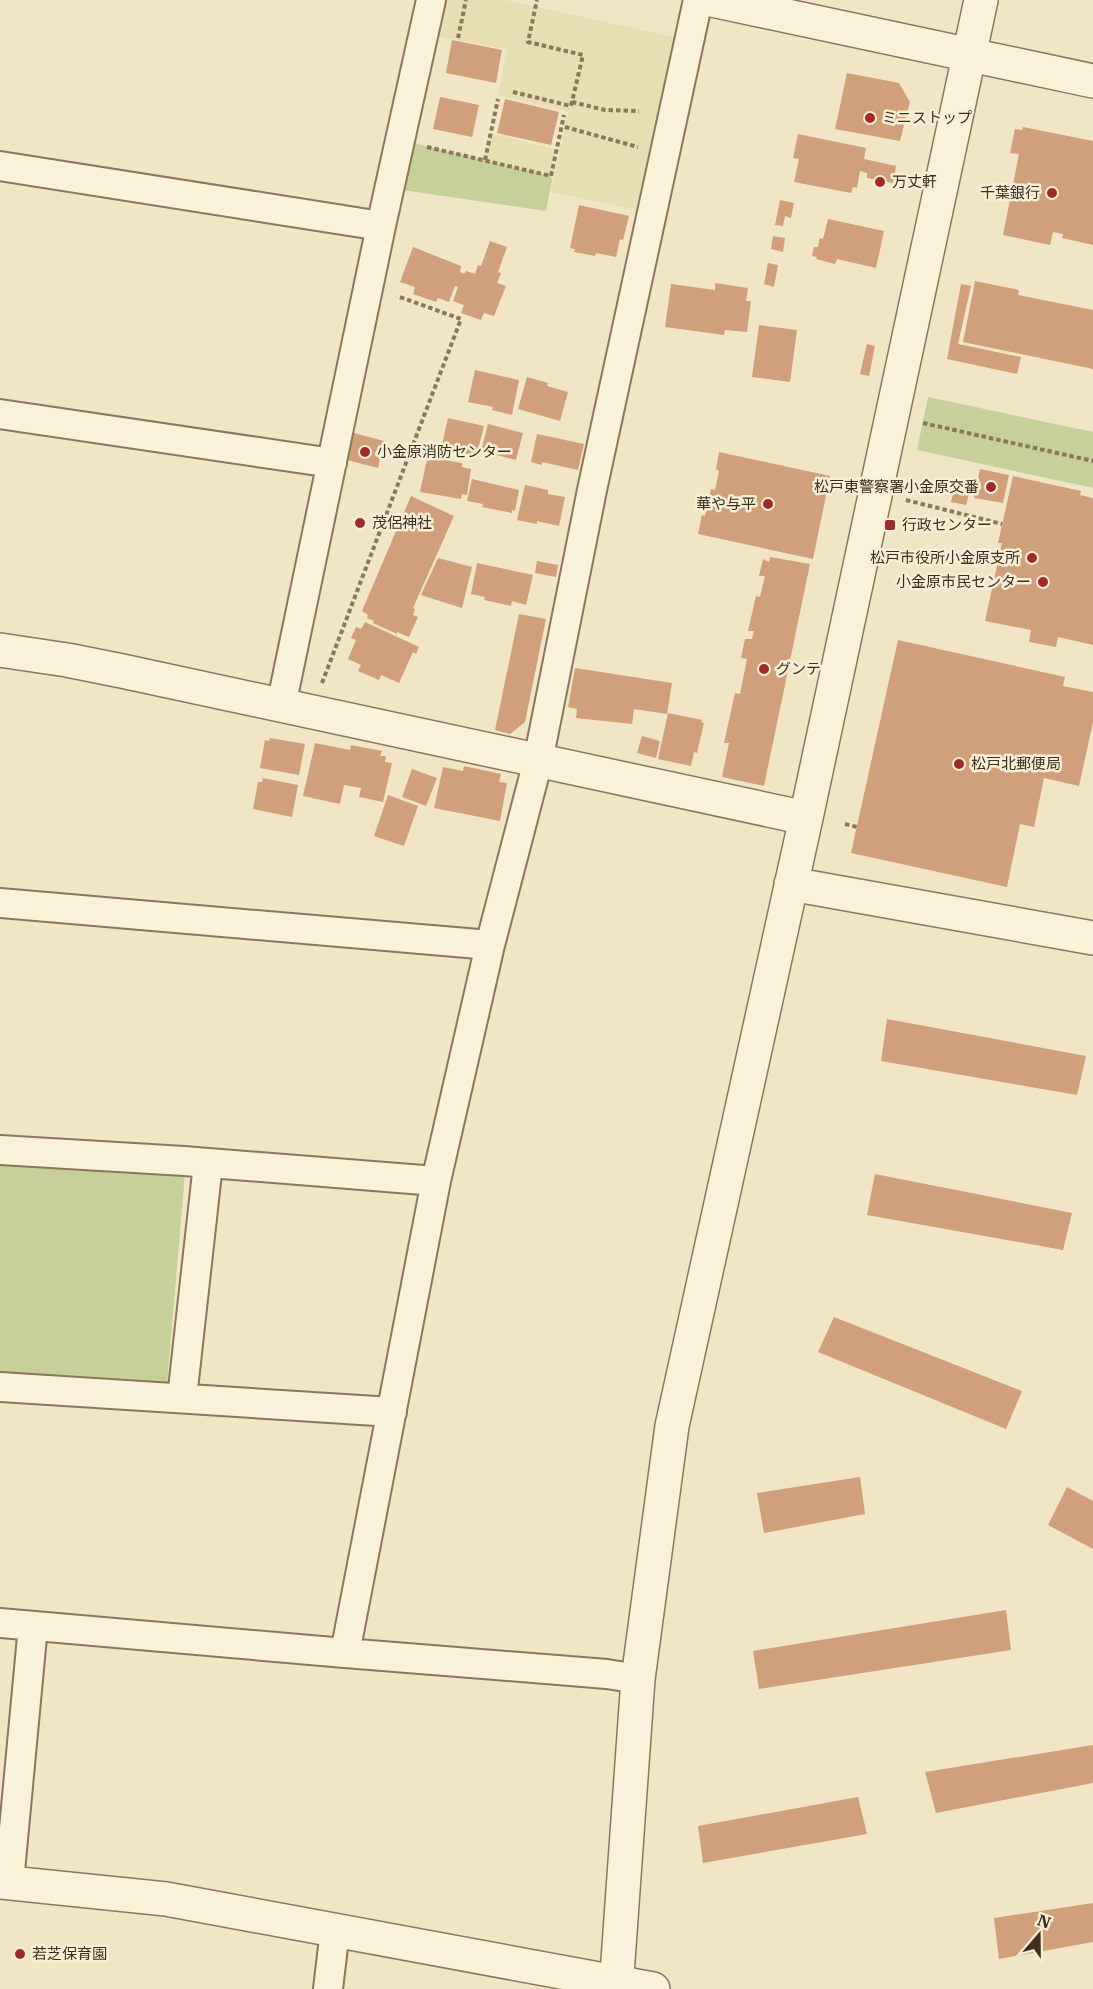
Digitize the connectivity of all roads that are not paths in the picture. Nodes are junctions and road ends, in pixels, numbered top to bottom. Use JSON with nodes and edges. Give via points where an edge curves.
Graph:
{"nodes":[{"id":1,"x":431,"y":0,"type":"edge"},
{"id":2,"x":698,"y":0,"type":"edge"},
{"id":3,"x":712,"y":0,"type":"edge"},
{"id":4,"x":981,"y":0,"type":"edge"},
{"id":5,"x":969,"y":55,"type":"junction"},
{"id":6,"x":1093,"y":81,"type":"edge"},
{"id":7,"x":0,"y":166,"type":"edge"},
{"id":8,"x":381,"y":226,"type":"junction"},
{"id":9,"x":0,"y":414,"type":"edge"},
{"id":10,"x":332,"y":463,"type":"junction"},
{"id":11,"x":0,"y":650,"type":"edge"},
{"id":12,"x":296,"y":709,"type":"junction"},
{"id":13,"x":538,"y":761,"type":"junction"},
{"id":14,"x":806,"y":818,"type":"junction"},
{"id":15,"x":791,"y":884,"type":"junction"},
{"id":16,"x":0,"y":903,"type":"edge"},
{"id":17,"x":1093,"y":938,"type":"edge"},
{"id":18,"x":490,"y":945,"type":"junction"},
{"id":19,"x":0,"y":1150,"type":"edge"},
{"id":20,"x":208,"y":1164,"type":"junction"},
{"id":21,"x":436,"y":1182,"type":"junction"},
{"id":22,"x":0,"y":1387,"type":"edge"},
{"id":23,"x":183,"y":1398,"type":"junction"},
{"id":24,"x":392,"y":1412,"type":"junction"},
{"id":25,"x":0,"y":1623,"type":"edge"},
{"id":26,"x":33,"y":1626,"type":"junction"},
{"id":27,"x":345,"y":1653,"type":"junction"},
{"id":28,"x":638,"y":1679,"type":"junction"},
{"id":29,"x":5,"y":1882,"type":"edge"},
{"id":30,"x":335,"y":1930,"type":"junction"},
{"id":31,"x":617,"y":1985,"type":"edge"},
{"id":32,"x":328,"y":1989,"type":"edge"},
{"id":33,"x":653,"y":1989,"type":"edge"}],
"edges":[{"from":1,"to":8,"type":"street"},
{"from":2,"to":13,"type":"street"},
{"from":3,"to":5,"type":"street"},
{"from":4,"to":5,"type":"street"},
{"from":5,"to":6,"type":"street"},
{"from":5,"to":14,"type":"street"},
{"from":7,"to":8,"type":"street"},
{"from":8,"to":10,"type":"street"},
{"from":9,"to":10,"type":"street"},
{"from":10,"to":12,"type":"street"},
{"from":11,"to":12,"type":"street","via":[[67,660]]},
{"from":12,"to":13,"type":"street"},
{"from":13,"to":14,"type":"street"},
{"from":13,"to":18,"type":"street"},
{"from":14,"to":15,"type":"street"},
{"from":15,"to":17,"type":"street"},
{"from":15,"to":28,"type":"street","via":[[672,1426]]},
{"from":16,"to":18,"type":"street"},
{"from":18,"to":21,"type":"street"},
{"from":19,"to":20,"type":"street"},
{"from":20,"to":21,"type":"street"},
{"from":20,"to":23,"type":"street"},
{"from":21,"to":24,"type":"street"},
{"from":22,"to":23,"type":"street"},
{"from":23,"to":24,"type":"street"},
{"from":24,"to":27,"type":"street"},
{"from":25,"to":26,"type":"street"},
{"from":26,"to":27,"type":"street"},
{"from":26,"to":29,"type":"street"},
{"from":27,"to":28,"type":"street"},
{"from":28,"to":31,"type":"street"},
{"from":29,"to":30,"type":"street","via":[[166,1899]]},
{"from":30,"to":31,"type":"street"},
{"from":30,"to":32,"type":"street"},
{"from":31,"to":33,"type":"street"}]}
